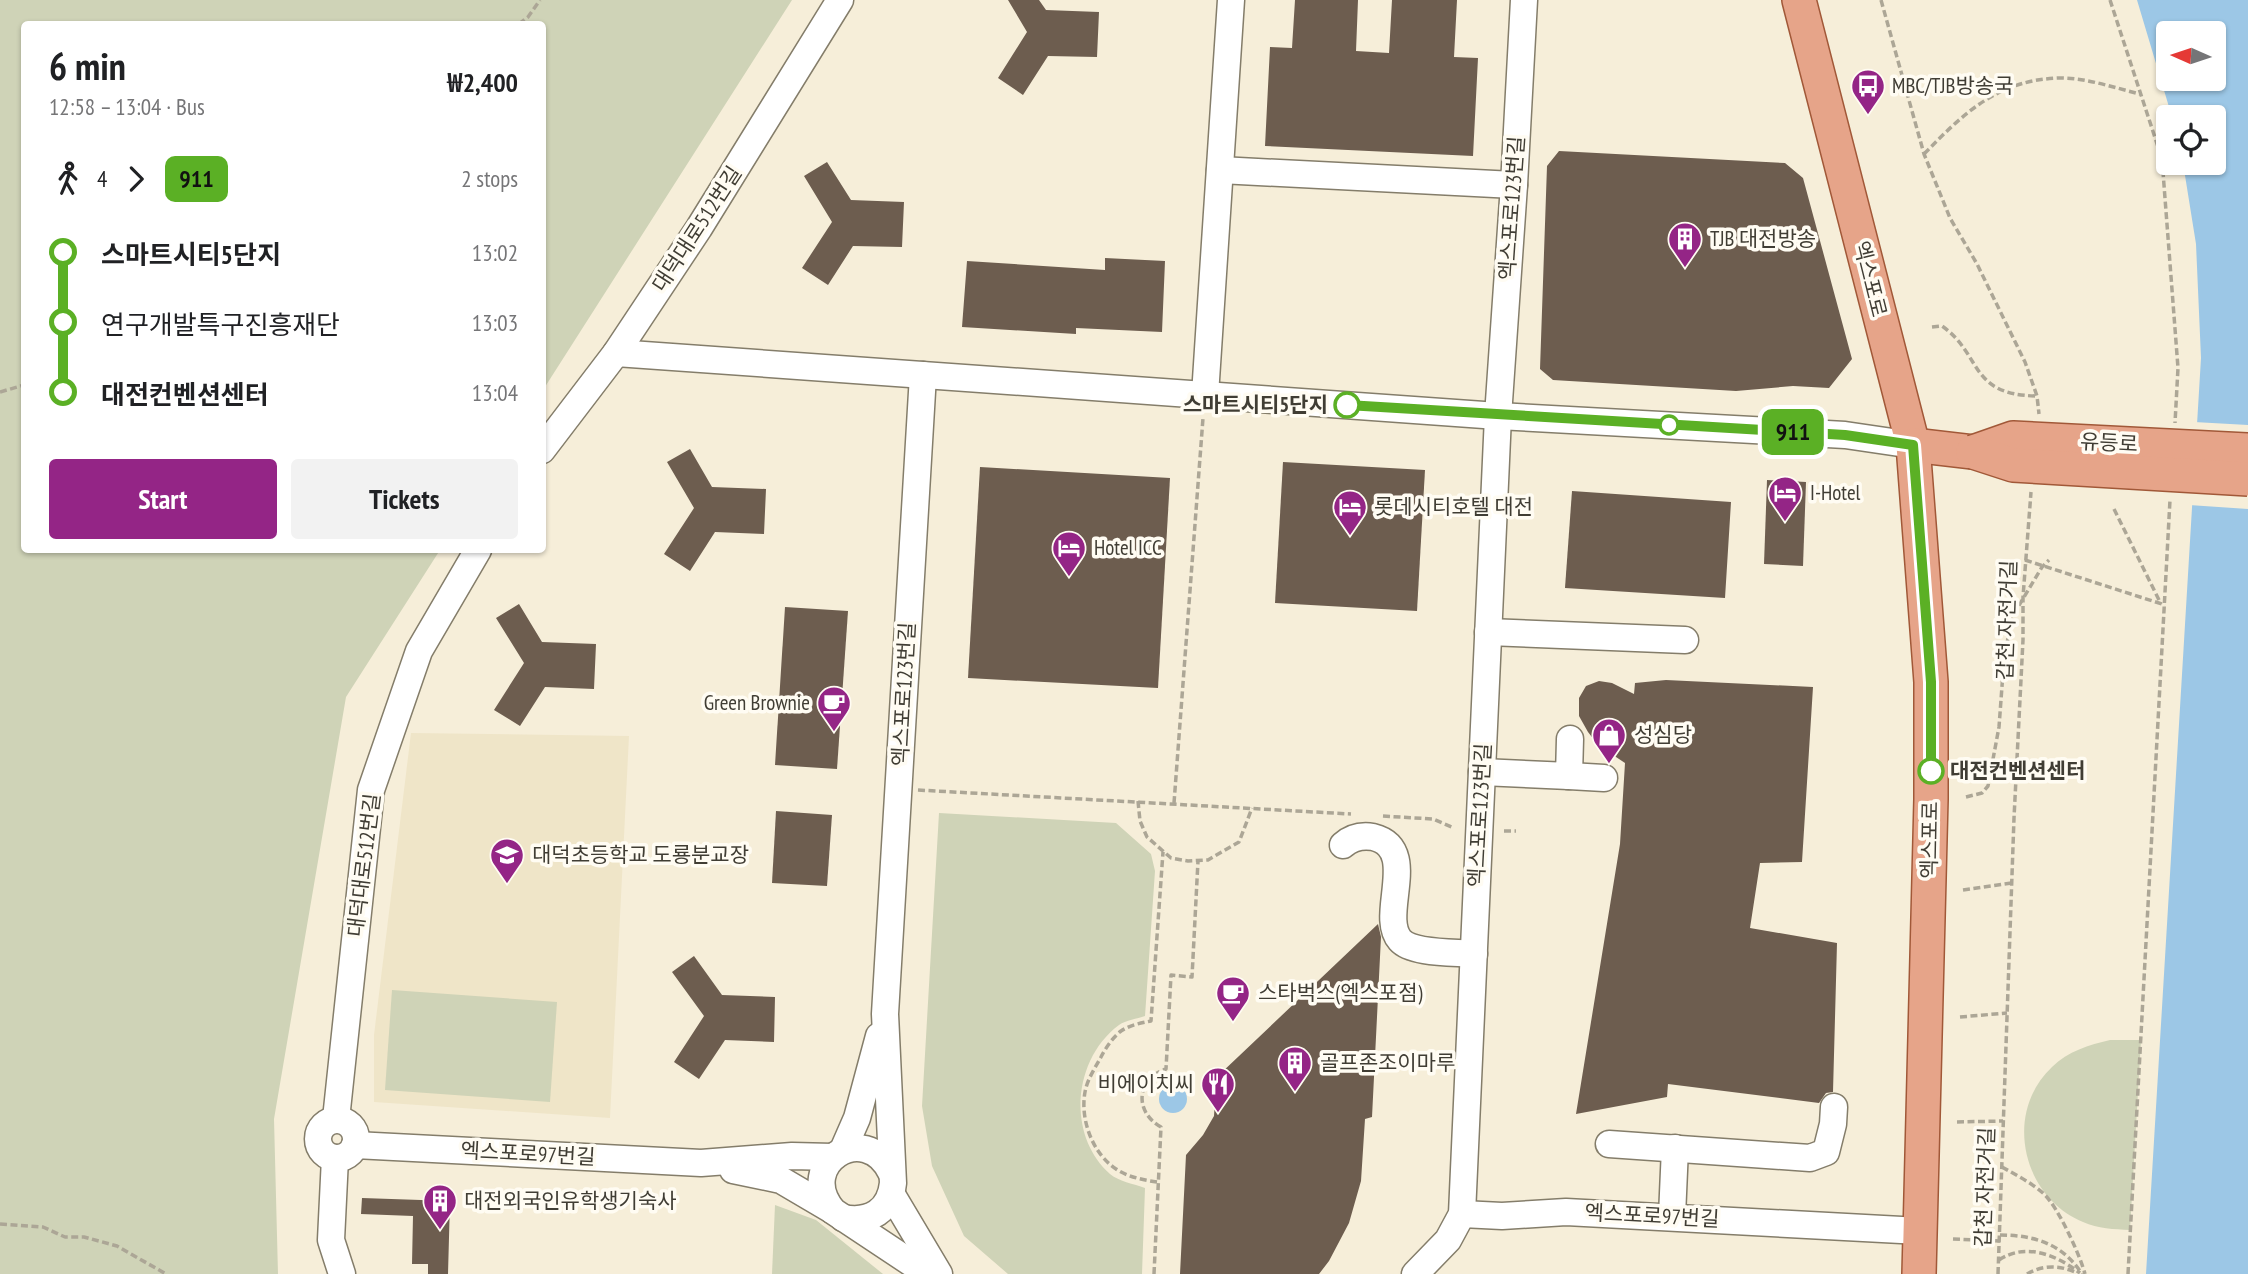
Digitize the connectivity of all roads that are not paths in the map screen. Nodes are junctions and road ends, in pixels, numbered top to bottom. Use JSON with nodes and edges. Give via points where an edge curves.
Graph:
{"nodes":[{"id":1,"x":840,"y":0,"type":"edge"},
{"id":2,"x":1231,"y":0,"type":"edge"},
{"id":3,"x":1524,"y":0,"type":"edge"},
{"id":4,"x":1799,"y":0,"type":"edge"},
{"id":5,"x":1220,"y":170,"type":"junction"},
{"id":6,"x":1514,"y":186,"type":"junction"},
{"id":7,"x":616,"y":353,"type":"junction"},
{"id":8,"x":923,"y":375,"type":"junction"},
{"id":9,"x":1205,"y":395,"type":"junction"},
{"id":10,"x":1498,"y":416,"type":"junction"},
{"id":11,"x":546,"y":445,"type":"edge"},
{"id":12,"x":1913,"y":445,"type":"junction"},
{"id":13,"x":2248,"y":450,"type":"edge"},
{"id":14,"x":1973,"y":452,"type":"junction"},
{"id":15,"x":2248,"y":479,"type":"edge"},
{"id":16,"x":476,"y":553,"type":"edge"},
{"id":17,"x":1488,"y":632,"type":"junction"},
{"id":18,"x":1685,"y":640,"type":"dead end"},
{"id":19,"x":1570,"y":738,"type":"dead end"},
{"id":20,"x":1482,"y":772,"type":"junction"},
{"id":21,"x":1569,"y":776,"type":"junction"},
{"id":22,"x":1604,"y":778,"type":"dead end"},
{"id":23,"x":1343,"y":845,"type":"dead end"},
{"id":24,"x":1474,"y":954,"type":"junction"},
{"id":25,"x":885,"y":1014,"type":"junction"},
{"id":26,"x":1834,"y":1107,"type":"dead end"},
{"id":27,"x":1609,"y":1144,"type":"dead end"},
{"id":28,"x":1675,"y":1148,"type":"junction"},
{"id":29,"x":345,"y":1151,"type":"junction"},
{"id":30,"x":838,"y":1153,"type":"junction"},
{"id":31,"x":701,"y":1163,"type":"junction"},
{"id":32,"x":892,"y":1184,"type":"junction"},
{"id":33,"x":838,"y":1214,"type":"junction"},
{"id":34,"x":1462,"y":1214,"type":"junction"},
{"id":35,"x":1672,"y":1216,"type":"junction"},
{"id":36,"x":1920,"y":1231,"type":"junction"},
{"id":37,"x":342,"y":1274,"type":"edge"},
{"id":38,"x":928,"y":1274,"type":"edge"},
{"id":39,"x":939,"y":1274,"type":"edge"},
{"id":40,"x":1415,"y":1274,"type":"edge"},
{"id":41,"x":1919,"y":1274,"type":"edge"}],
"edges":[{"from":1,"to":7,"type":"street","name":"대덕대로512번길"},
{"from":2,"to":5,"type":"street"},
{"from":3,"to":6,"type":"street","name":"엑스포로123번길"},
{"from":4,"to":12,"type":"main road","name":"엑스포로"},
{"from":5,"to":6,"type":"street"},
{"from":5,"to":9,"type":"street"},
{"from":6,"to":10,"type":"street","name":"엑스포로123번길"},
{"from":7,"to":8,"type":"street"},
{"from":7,"to":11,"type":"street","name":"대덕대로512번길"},
{"from":8,"to":9,"type":"street"},
{"from":8,"to":25,"type":"street","name":"엑스포로123번길"},
{"from":9,"to":10,"type":"street"},
{"from":10,"to":12,"type":"street","via":[[1845,435]]},
{"from":10,"to":17,"type":"street","name":"엑스포로123번길"},
{"from":12,"to":14,"type":"main road","name":"유등로"},
{"from":12,"to":36,"type":"main road","name":"엑스포로","via":[[1931,682]]},
{"from":13,"to":14,"type":"main road","name":"유등로","bridge":true,"via":[[2013,438]]},
{"from":14,"to":15,"type":"main road","name":"유등로","bridge":true,"via":[[2013,466]]},
{"from":16,"to":29,"type":"street","name":"대덕대로512번길","via":[[419,651],[371,790],[336,1119],[348,1123],[356,1139]]},
{"from":17,"to":18,"type":"street"},
{"from":17,"to":20,"type":"street","name":"엑스포로123번길"},
{"from":19,"to":21,"type":"street"},
{"from":20,"to":21,"type":"street"},
{"from":20,"to":24,"type":"street","name":"엑스포로123번길"},
{"from":21,"to":22,"type":"street"},
{"from":23,"to":24,"type":"street","via":[[1350,839],[1374,837],[1393,852],[1397,867],[1395,933],[1401,942],[1424,950]]},
{"from":24,"to":34,"type":"street","name":"엑스포로123번길"},
{"from":25,"to":30,"type":"street","via":[[857,1118]]},
{"from":25,"to":32,"type":"street"},
{"from":26,"to":28,"type":"street","via":[[1826,1152],[1810,1158]]},
{"from":27,"to":28,"type":"street"},
{"from":28,"to":35,"type":"street"},
{"from":29,"to":31,"type":"street","name":"엑스포로97번길"},
{"from":29,"to":37,"type":"street","via":[[331,1240]]},
{"from":30,"to":31,"type":"street"},
{"from":30,"to":32,"type":"street","via":[[855,1147],[867,1149],[886,1161]]},
{"from":30,"to":33,"type":"street","via":[[821,1178],[826,1202]]},
{"from":31,"to":33,"type":"street","via":[[781,1180]]},
{"from":32,"to":33,"type":"street","via":[[886,1206],[878,1214],[855,1220]]},
{"from":32,"to":39,"type":"street"},
{"from":33,"to":38,"type":"street"},
{"from":34,"to":35,"type":"street","name":"엑스포로97번길"},
{"from":34,"to":40,"type":"street","via":[[1447,1240]]},
{"from":35,"to":36,"type":"street","name":"엑스포로97번길"},
{"from":36,"to":41,"type":"main road","name":"엑스포로"}]}
